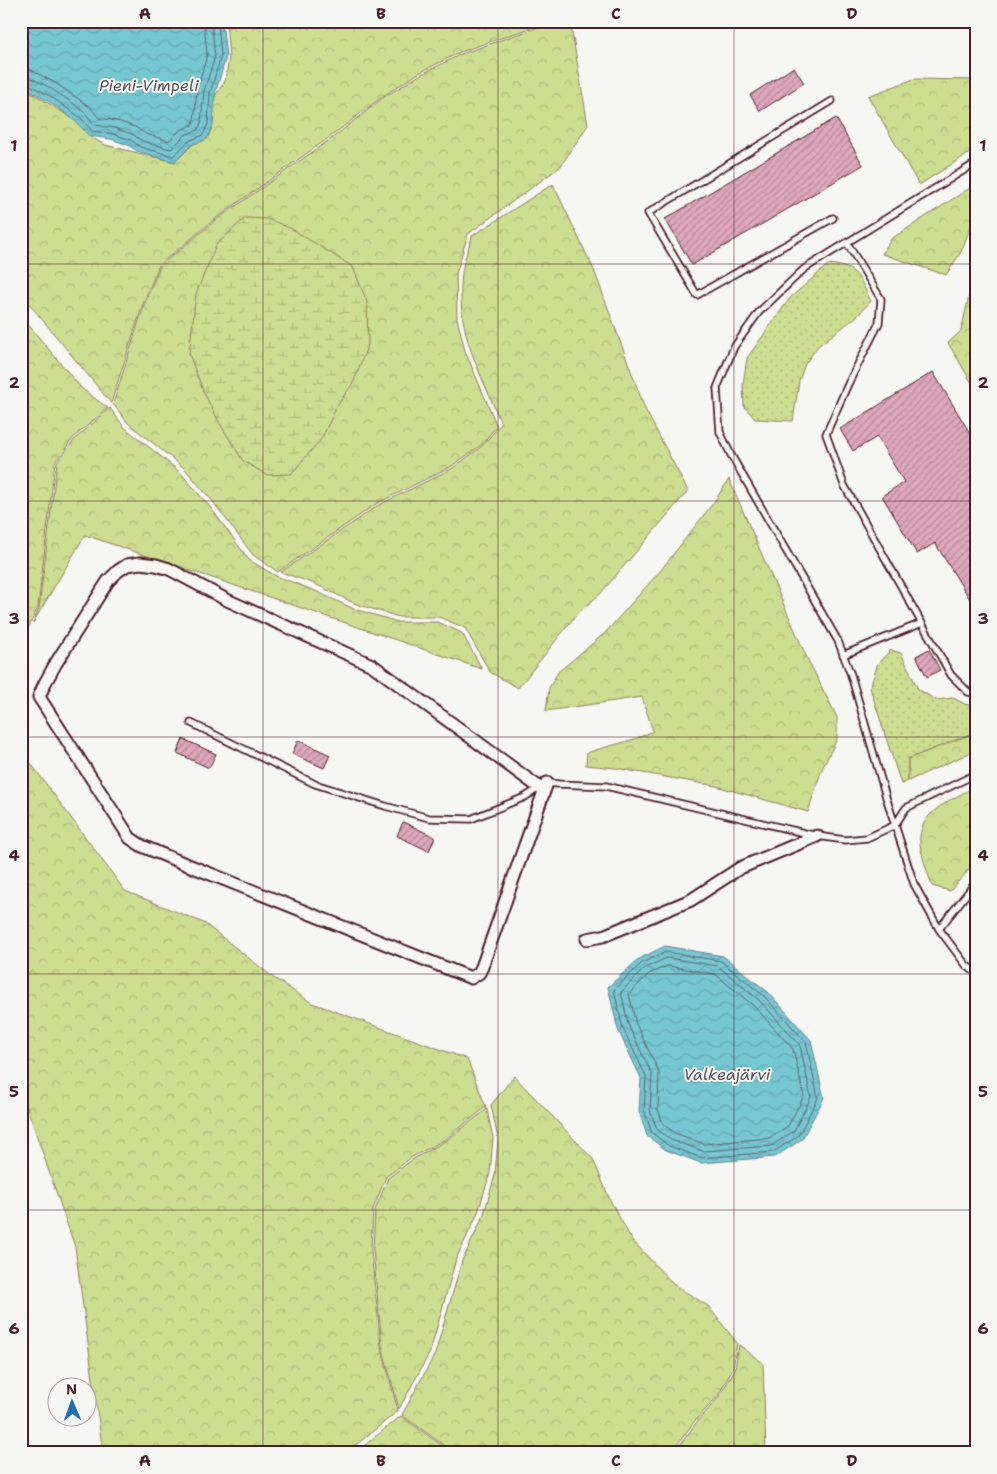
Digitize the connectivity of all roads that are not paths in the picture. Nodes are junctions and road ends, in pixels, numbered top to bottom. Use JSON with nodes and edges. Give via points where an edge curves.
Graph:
{"nodes":[{"id":1,"x":832,"y":101,"type":"dead end"},
{"id":2,"x":976,"y":163,"type":"edge"},
{"id":3,"x":833,"y":218,"type":"dead end"},
{"id":4,"x":847,"y":243,"type":"junction"},
{"id":5,"x":922,"y":623,"type":"junction"},
{"id":6,"x":843,"y":655,"type":"junction"},
{"id":7,"x":976,"y":693,"type":"edge"},
{"id":8,"x":191,"y":723,"type":"dead end"},
{"id":9,"x":976,"y":774,"type":"edge"},
{"id":10,"x":544,"y":785,"type":"junction"},
{"id":11,"x":895,"y":825,"type":"junction"},
{"id":12,"x":817,"y":836,"type":"junction"},
{"id":13,"x":976,"y":882,"type":"edge"},
{"id":14,"x":939,"y":929,"type":"junction"},
{"id":15,"x":587,"y":939,"type":"dead end"},
{"id":16,"x":976,"y":972,"type":"edge"}],
"edges":[{"from":1,"to":3,"type":"lane","via":[[648,213],[697,295]]},
{"from":2,"to":4,"type":"lane"},
{"from":4,"to":5,"type":"lane","via":[[881,300],[879,323],[826,434],[844,485]]},
{"from":4,"to":6,"type":"lane","via":[[804,269],[759,312],[734,347],[717,388],[720,432]]},
{"from":5,"to":6,"type":"lane"},
{"from":5,"to":7,"type":"lane","via":[[951,675],[968,692]]},
{"from":6,"to":11,"type":"lane"},
{"from":8,"to":10,"type":"lane","via":[[315,784],[429,818],[472,819],[525,797]]},
{"from":9,"to":11,"type":"lane","via":[[906,808]]},
{"from":10,"to":10,"type":"street","via":[[482,967],[471,978],[142,846],[130,838],[39,697],[56,663],[108,581],[127,565],[156,565],[372,665]]},
{"from":10,"to":12,"type":"lane","via":[[606,786]]},
{"from":11,"to":12,"type":"lane","via":[[867,838],[845,840]]},
{"from":11,"to":14,"type":"lane","via":[[914,884]]},
{"from":12,"to":15,"type":"street","via":[[740,868],[692,900],[603,936]]},
{"from":13,"to":14,"type":"lane"},
{"from":14,"to":16,"type":"lane"}]}
